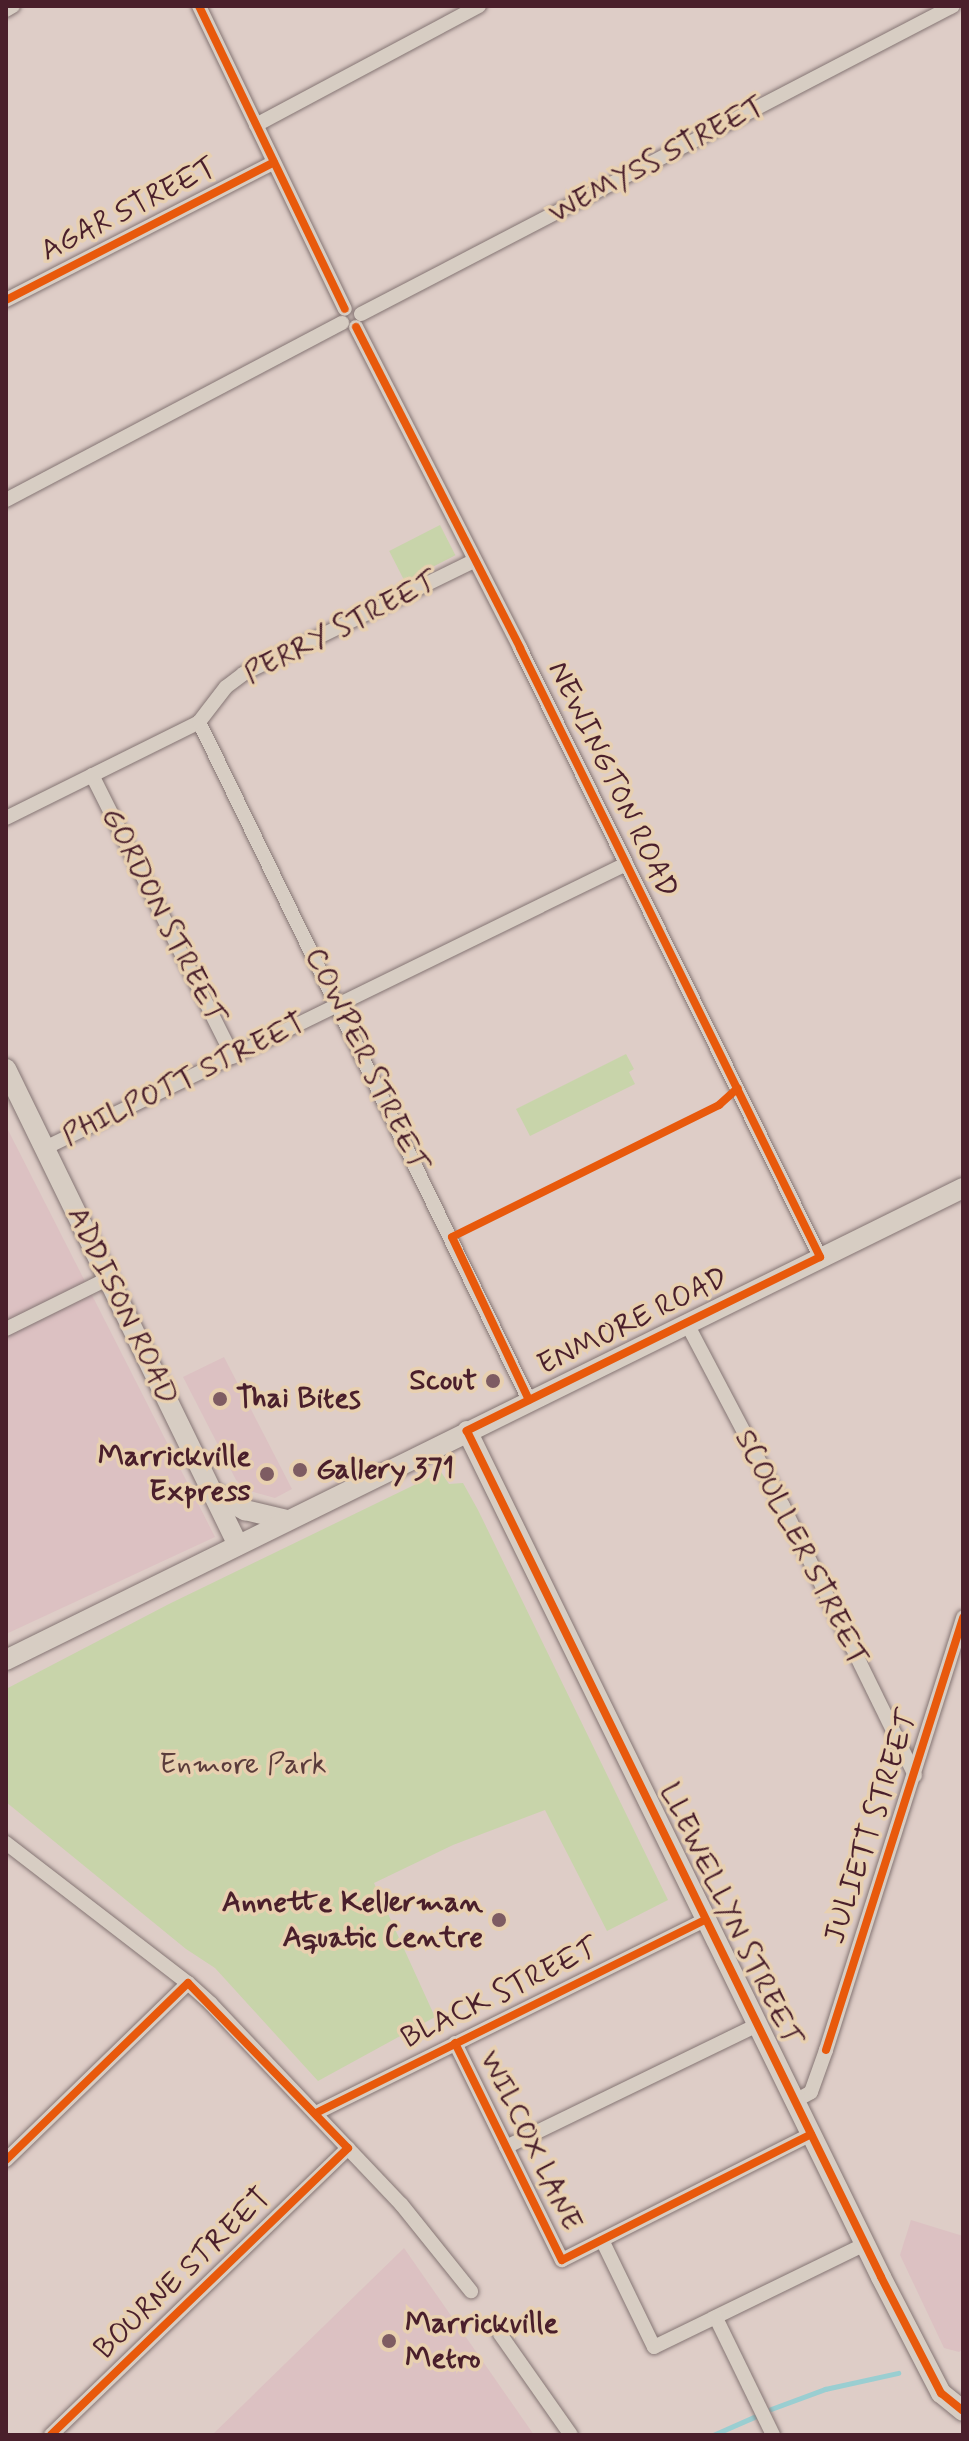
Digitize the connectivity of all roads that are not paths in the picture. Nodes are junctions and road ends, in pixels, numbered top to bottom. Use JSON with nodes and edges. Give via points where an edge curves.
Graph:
{"nodes":[{"id":1,"x":13,"y":6,"type":"edge"},
{"id":2,"x":199,"y":6,"type":"edge"},
{"id":3,"x":479,"y":6,"type":"edge"},
{"id":4,"x":953,"y":6,"type":"edge"},
{"id":5,"x":6,"y":10,"type":"edge"},
{"id":6,"x":256,"y":125,"type":"junction"},
{"id":7,"x":274,"y":162,"type":"junction"},
{"id":8,"x":6,"y":300,"type":"edge"},
{"id":9,"x":351,"y":318,"type":"junction"},
{"id":10,"x":6,"y":500,"type":"edge"},
{"id":11,"x":474,"y":561,"type":"junction"},
{"id":12,"x":199,"y":722,"type":"junction"},
{"id":13,"x":92,"y":775,"type":"junction"},
{"id":14,"x":6,"y":818,"type":"edge"},
{"id":15,"x":626,"y":864,"type":"junction"},
{"id":16,"x":339,"y":1004,"type":"junction"},
{"id":17,"x":233,"y":1057,"type":"junction"},
{"id":18,"x":6,"y":1069,"type":"edge"},
{"id":19,"x":11,"y":1091,"type":"edge"},
{"id":20,"x":45,"y":1148,"type":"junction"},
{"id":21,"x":963,"y":1188,"type":"edge"},
{"id":22,"x":820,"y":1257,"type":"junction"},
{"id":23,"x":109,"y":1278,"type":"junction"},
{"id":24,"x":686,"y":1322,"type":"junction"},
{"id":25,"x":6,"y":1329,"type":"edge"},
{"id":26,"x":529,"y":1400,"type":"junction"},
{"id":27,"x":467,"y":1431,"type":"junction"},
{"id":28,"x":212,"y":1492,"type":"junction"},
{"id":29,"x":287,"y":1520,"type":"junction"},
{"id":30,"x":237,"y":1543,"type":"junction"},
{"id":31,"x":963,"y":1617,"type":"edge"},
{"id":32,"x":6,"y":1660,"type":"edge"},
{"id":33,"x":915,"y":1775,"type":"junction"},
{"id":34,"x":6,"y":1843,"type":"edge"},
{"id":35,"x":705,"y":1920,"type":"junction"},
{"id":36,"x":188,"y":1983,"type":"junction"},
{"id":37,"x":757,"y":2025,"type":"junction"},
{"id":38,"x":455,"y":2043,"type":"junction"},
{"id":39,"x":795,"y":2101,"type":"junction"},
{"id":40,"x":316,"y":2113,"type":"junction"},
{"id":41,"x":811,"y":2134,"type":"junction"},
{"id":42,"x":506,"y":2147,"type":"junction"},
{"id":43,"x":348,"y":2148,"type":"junction"},
{"id":44,"x":6,"y":2160,"type":"edge"},
{"id":45,"x":602,"y":2240,"type":"junction"},
{"id":46,"x":865,"y":2244,"type":"junction"},
{"id":47,"x":471,"y":2291,"type":"dead end"},
{"id":48,"x":716,"y":2318,"type":"junction"},
{"id":49,"x":500,"y":2334,"type":"dead end"},
{"id":50,"x":963,"y":2411,"type":"edge"},
{"id":51,"x":51,"y":2435,"type":"edge"},
{"id":52,"x":571,"y":2435,"type":"edge"},
{"id":53,"x":773,"y":2435,"type":"edge"}],
"edges":[{"from":1,"to":5,"type":"street"},
{"from":2,"to":6,"type":"street","name":"NEWINGTON ROAD"},
{"from":3,"to":6,"type":"street"},
{"from":4,"to":9,"type":"street","name":"WEMYSS STREET"},
{"from":6,"to":7,"type":"street","name":"NEWINGTON ROAD"},
{"from":7,"to":8,"type":"street","name":"AGAR STREET"},
{"from":7,"to":9,"type":"street","name":"NEWINGTON ROAD"},
{"from":9,"to":10,"type":"street","name":"WEMYSS STREET"},
{"from":9,"to":11,"type":"street","name":"NEWINGTON ROAD"},
{"from":11,"to":12,"type":"street","name":"PERRY STREET","via":[[243,674]]},
{"from":11,"to":15,"type":"street","name":"NEWINGTON ROAD"},
{"from":12,"to":13,"type":"street","name":"PERRY STREET"},
{"from":12,"to":16,"type":"street","name":"COWPER STREET"},
{"from":13,"to":14,"type":"street","name":"PERRY STREET"},
{"from":13,"to":17,"type":"street","name":"GORDON STREET"},
{"from":15,"to":16,"type":"street","name":"PHILPOTT STREET"},
{"from":15,"to":22,"type":"street","name":"NEWINGTON ROAD"},
{"from":16,"to":17,"type":"street","name":"PHILPOTT STREET"},
{"from":16,"to":26,"type":"street","name":"COWPER STREET"},
{"from":17,"to":20,"type":"street","name":"PHILPOTT STREET"},
{"from":18,"to":19,"type":"main road","name":"ADDISON ROAD"},
{"from":19,"to":20,"type":"main road","name":"ADDISON ROAD"},
{"from":20,"to":23,"type":"main road","name":"ADDISON ROAD"},
{"from":21,"to":22,"type":"main road","name":"ENMORE ROAD"},
{"from":22,"to":24,"type":"main road","name":"ENMORE ROAD"},
{"from":23,"to":25,"type":"street"},
{"from":23,"to":28,"type":"main road","name":"ADDISON ROAD"},
{"from":24,"to":26,"type":"main road","name":"ENMORE ROAD"},
{"from":24,"to":33,"type":"street","name":"SCOULLER STREET"},
{"from":26,"to":27,"type":"main road","name":"ENMORE ROAD"},
{"from":27,"to":29,"type":"main road","name":"ENMORE ROAD"},
{"from":27,"to":35,"type":"main road","name":"LLEWELLYN STREET"},
{"from":28,"to":29,"type":"main road","via":[[245,1510]]},
{"from":28,"to":30,"type":"main road","name":"ADDISON ROAD"},
{"from":29,"to":30,"type":"main road","name":"ENMORE ROAD"},
{"from":30,"to":32,"type":"main road","name":"ENMORE ROAD"},
{"from":31,"to":33,"type":"street","name":"JULIETT STREET"},
{"from":33,"to":39,"type":"street","name":"JULIETT STREET","via":[[811,2092]]},
{"from":34,"to":36,"type":"street"},
{"from":35,"to":37,"type":"main road","name":"LLEWELLYN STREET"},
{"from":35,"to":38,"type":"street","name":"BLACK STREET"},
{"from":36,"to":40,"type":"street"},
{"from":36,"to":44,"type":"street"},
{"from":37,"to":39,"type":"main road","name":"LLEWELLYN STREET"},
{"from":37,"to":42,"type":"street"},
{"from":38,"to":40,"type":"street","name":"BLACK STREET"},
{"from":38,"to":42,"type":"street","name":"WILCOX LANE"},
{"from":39,"to":41,"type":"main road","name":"LLEWELLYN STREET"},
{"from":40,"to":43,"type":"street"},
{"from":41,"to":45,"type":"street"},
{"from":41,"to":46,"type":"main road","name":"LLEWELLYN STREET"},
{"from":42,"to":45,"type":"street","name":"WILCOX LANE","via":[[562,2260]]},
{"from":43,"to":47,"type":"street"},
{"from":43,"to":51,"type":"street","name":"BOURNE STREET"},
{"from":45,"to":48,"type":"street","via":[[654,2347]]},
{"from":46,"to":48,"type":"street"},
{"from":46,"to":50,"type":"main road","name":"LLEWELLYN STREET","via":[[941,2393]]},
{"from":48,"to":53,"type":"street"},
{"from":49,"to":52,"type":"street"}]}
